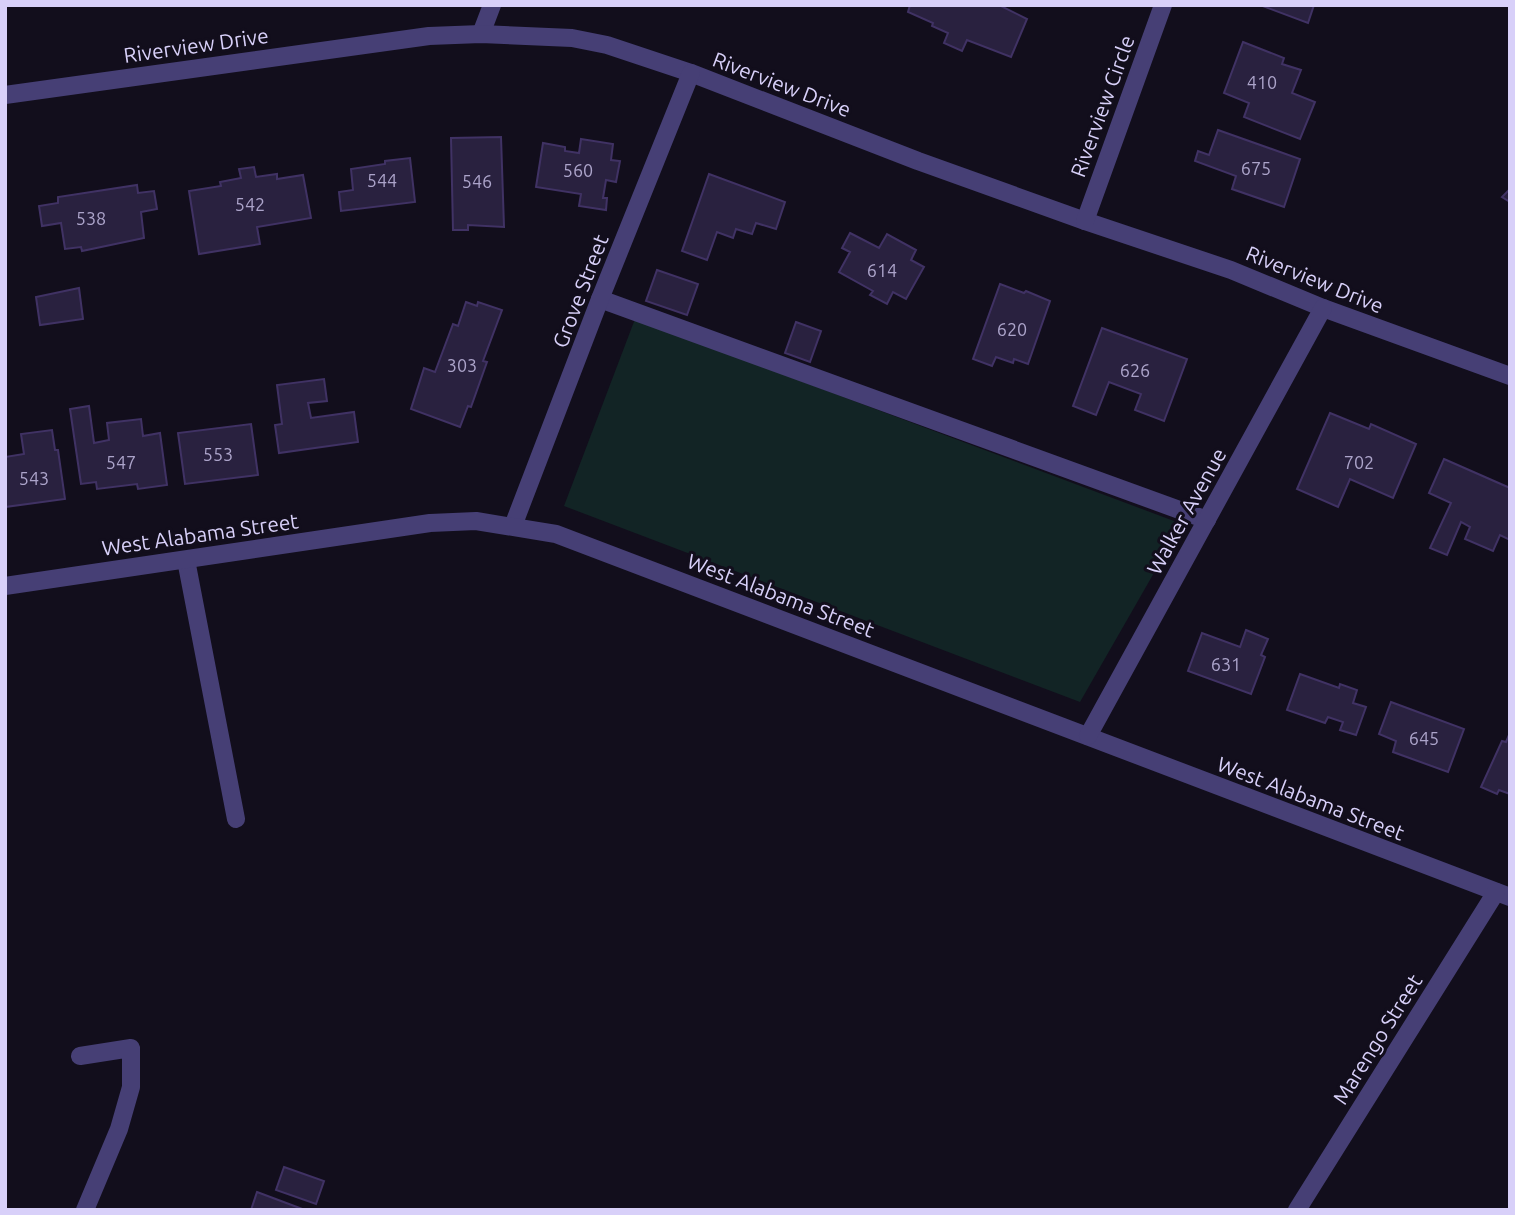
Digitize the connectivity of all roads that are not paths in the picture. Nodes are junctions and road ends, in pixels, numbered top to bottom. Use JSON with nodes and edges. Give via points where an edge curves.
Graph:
{"nodes":[{"id":1,"x":492,"y":5,"type":"edge"},
{"id":2,"x":1163,"y":5,"type":"edge"},
{"id":3,"x":481,"y":34,"type":"junction"},
{"id":4,"x":691,"y":74,"type":"junction"},
{"id":5,"x":5,"y":95,"type":"edge"},
{"id":6,"x":1085,"y":221,"type":"junction"},
{"id":7,"x":600,"y":299,"type":"junction"},
{"id":8,"x":1323,"y":308,"type":"junction"},
{"id":9,"x":1510,"y":376,"type":"edge"},
{"id":10,"x":1207,"y":520,"type":"junction"},
{"id":11,"x":513,"y":526,"type":"junction"},
{"id":12,"x":186,"y":560,"type":"junction"},
{"id":13,"x":5,"y":586,"type":"edge"},
{"id":14,"x":1088,"y":736,"type":"junction"},
{"id":15,"x":236,"y":819,"type":"dead end"},
{"id":16,"x":1503,"y":895,"type":"edge"},
{"id":17,"x":80,"y":1056,"type":"dead end"},
{"id":18,"x":85,"y":1210,"type":"edge"},
{"id":19,"x":1297,"y":1210,"type":"edge"}],
"edges":[{"from":1,"to":3,"type":"street"},
{"from":2,"to":6,"type":"street","name":"Riverview Circle"},
{"from":3,"to":4,"type":"street","name":"Riverview Drive","via":[[572,38]]},
{"from":3,"to":5,"type":"street","name":"Riverview Drive","via":[[429,36]]},
{"from":4,"to":6,"type":"street","name":"Riverview Drive"},
{"from":4,"to":7,"type":"street","name":"Grove Street"},
{"from":6,"to":8,"type":"street","name":"Riverview Drive","via":[[1231,270]]},
{"from":7,"to":10,"type":"street"},
{"from":7,"to":11,"type":"street","name":"Grove Street"},
{"from":8,"to":9,"type":"street","name":"Riverview Drive"},
{"from":8,"to":10,"type":"street","name":"Walker Avenue"},
{"from":10,"to":14,"type":"street","name":"Walker Avenue"},
{"from":11,"to":12,"type":"street","name":"West Alabama Street","via":[[476,521],[430,523]]},
{"from":11,"to":14,"type":"street","name":"West Alabama Street","via":[[556,534]]},
{"from":12,"to":13,"type":"street","name":"West Alabama Street"},
{"from":12,"to":15,"type":"street"},
{"from":14,"to":16,"type":"street","name":"West Alabama Street"},
{"from":16,"to":19,"type":"street","name":"Marengo Street"},
{"from":17,"to":18,"type":"street","via":[[131,1048],[128,1098]]}]}
